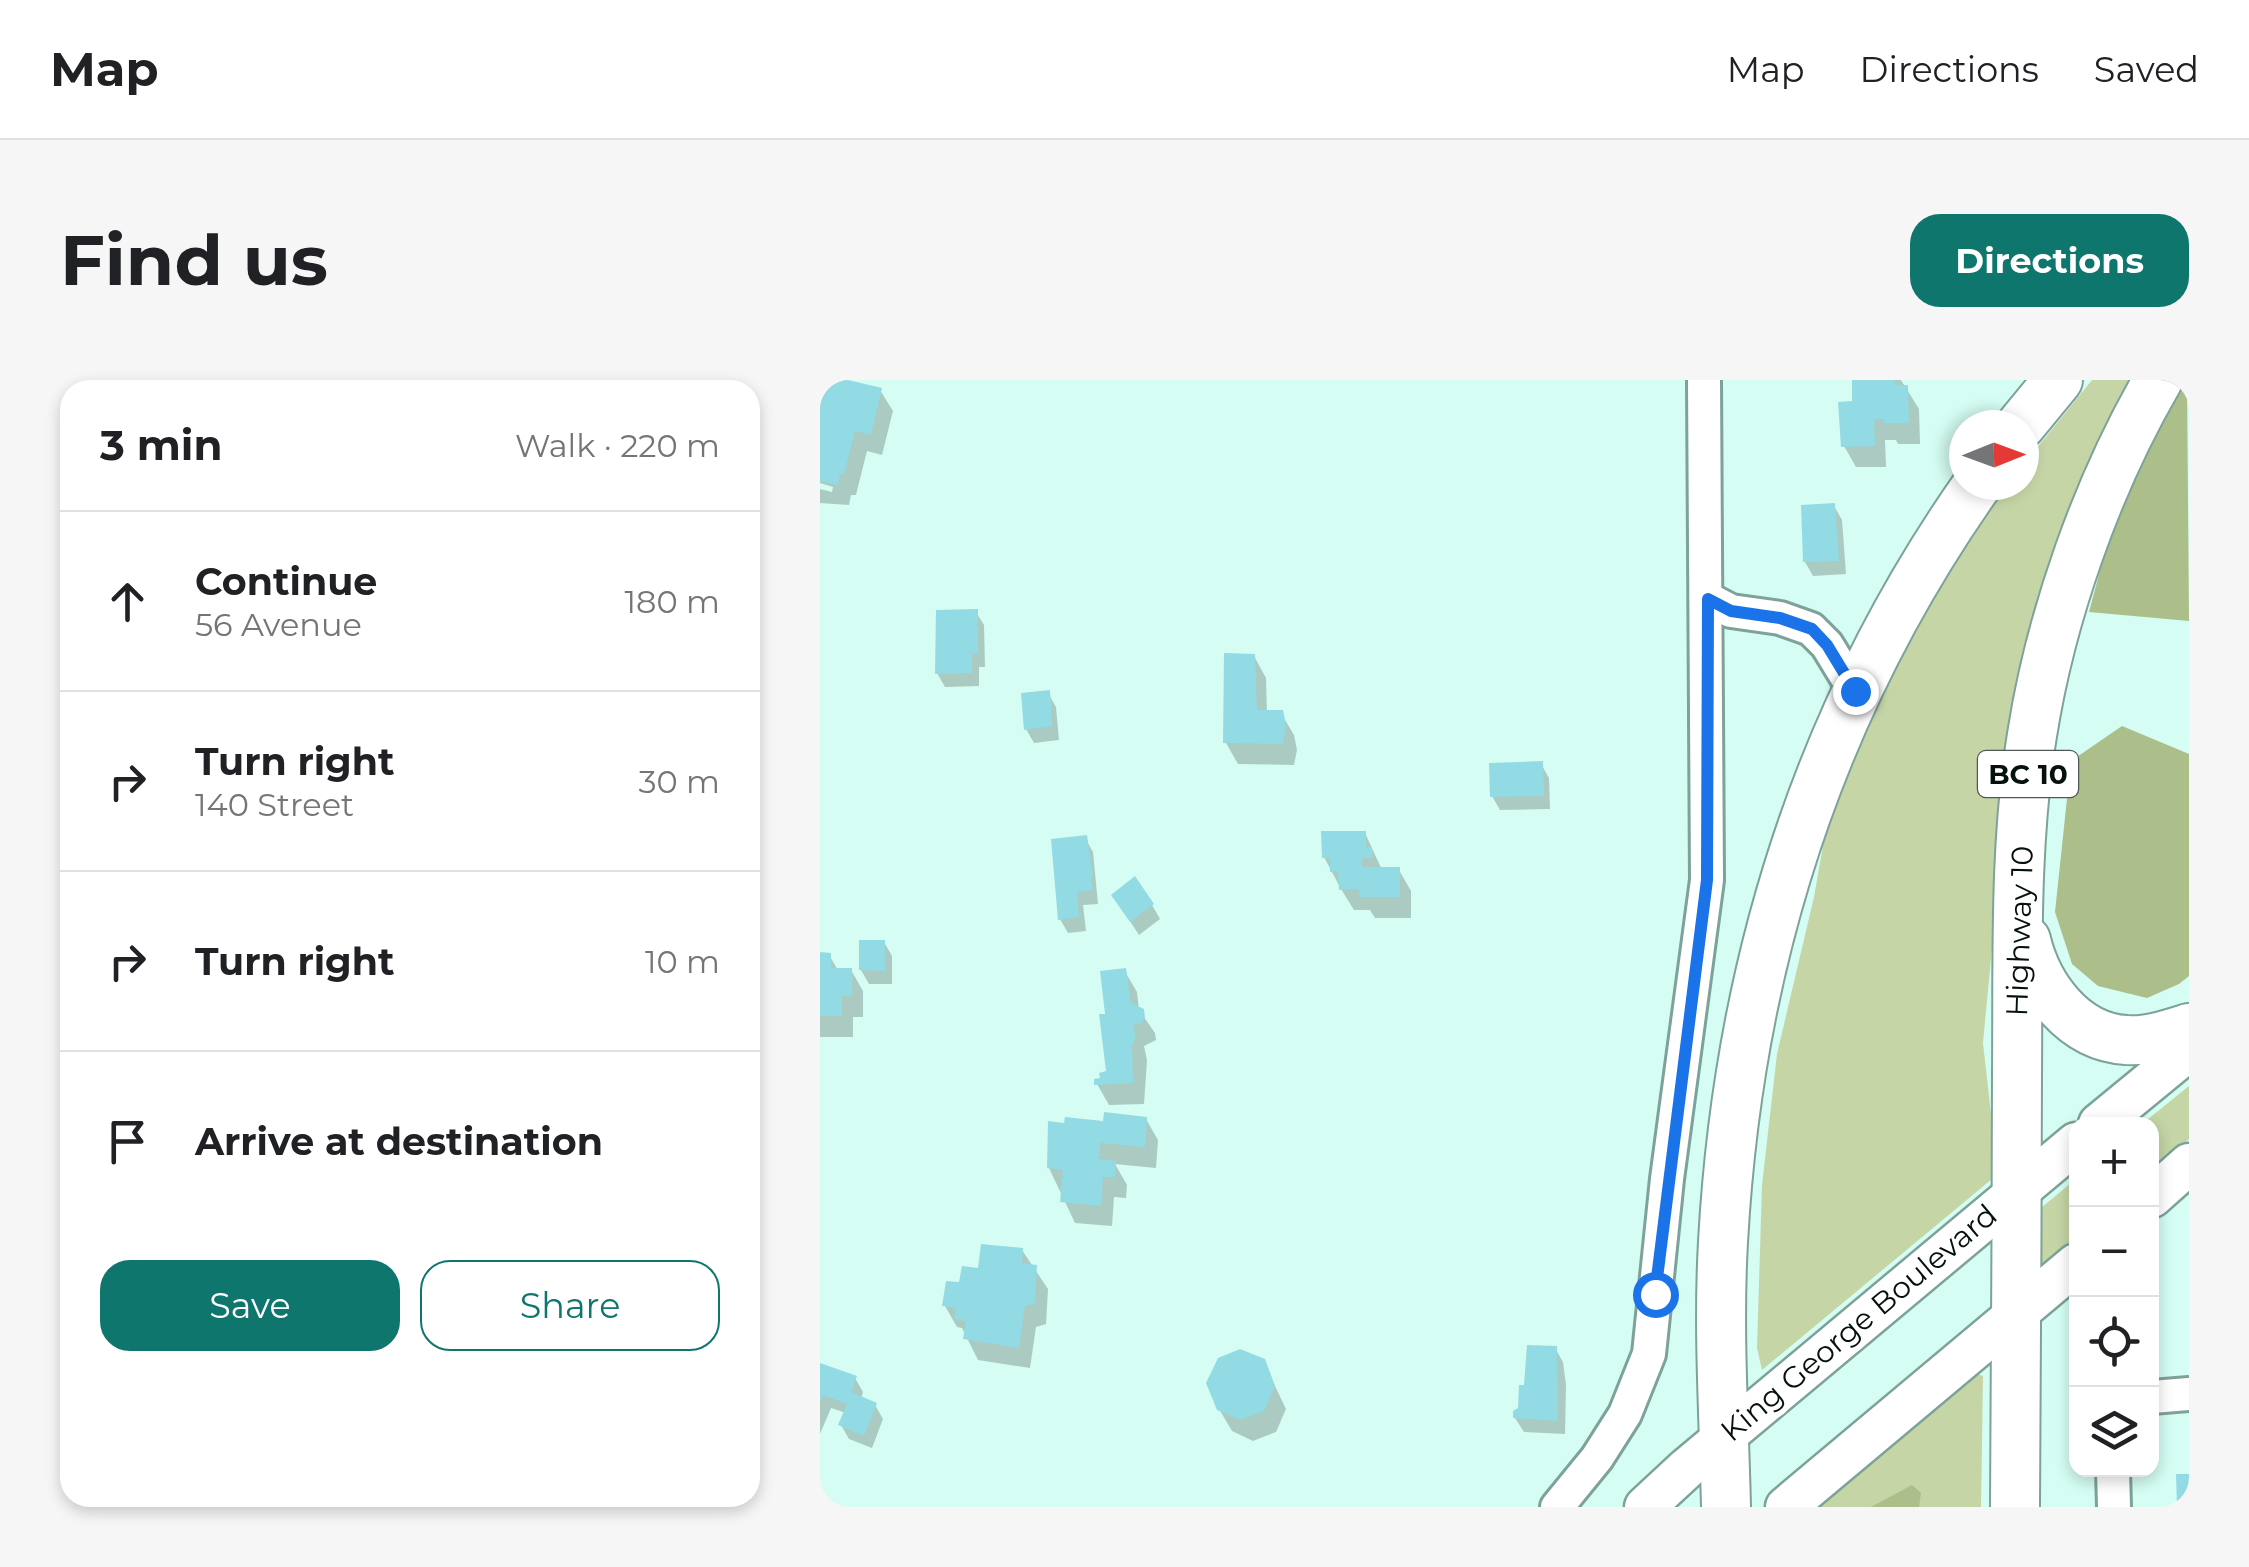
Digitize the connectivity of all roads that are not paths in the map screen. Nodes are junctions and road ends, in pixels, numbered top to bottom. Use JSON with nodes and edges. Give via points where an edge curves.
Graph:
{"nodes":[{"id":1,"x":1704,"y":380,"type":"edge"},
{"id":2,"x":2058,"y":380,"type":"edge"},
{"id":3,"x":2158,"y":380,"type":"edge"},
{"id":4,"x":2033,"y":410,"type":"edge"},
{"id":5,"x":1966,"y":500,"type":"edge"},
{"id":6,"x":1708,"y":599,"type":"junction"},
{"id":7,"x":1855,"y":691,"type":"junction"},
{"id":8,"x":2018,"y":906,"type":"junction"},
{"id":9,"x":2189,"y":1028,"type":"edge"},
{"id":10,"x":2189,"y":1050,"type":"edge"},
{"id":11,"x":2108,"y":1117,"type":"edge"},
{"id":12,"x":2069,"y":1149,"type":"edge"},
{"id":13,"x":2189,"y":1164,"type":"edge"},
{"id":14,"x":2159,"y":1191,"type":"edge"},
{"id":15,"x":2016,"y":1192,"type":"junction"},
{"id":16,"x":2069,"y":1270,"type":"edge"},
{"id":17,"x":2017,"y":1317,"type":"junction"},
{"id":18,"x":2189,"y":1394,"type":"edge"},
{"id":19,"x":2159,"y":1396,"type":"edge"},
{"id":20,"x":1725,"y":1437,"type":"junction"},
{"id":21,"x":2113,"y":1477,"type":"edge"},
{"id":22,"x":1560,"y":1504,"type":"edge"},
{"id":23,"x":1645,"y":1507,"type":"edge"},
{"id":24,"x":1726,"y":1507,"type":"edge"},
{"id":25,"x":1786,"y":1507,"type":"edge"},
{"id":26,"x":2015,"y":1507,"type":"edge"},
{"id":27,"x":2114,"y":1507,"type":"edge"}],
"edges":[{"from":1,"to":6,"type":"street"},
{"from":2,"to":4,"type":"highway"},
{"from":3,"to":8,"type":"highway","name":"Highway 10","number":"BC 10","via":[[2130,428],[2058,620],[2031,739]]},
{"from":5,"to":7,"type":"highway"},
{"from":6,"to":7,"type":"street","via":[[1731,611],[1812,629]]},
{"from":6,"to":22,"type":"street","via":[[1707,880],[1650,1354],[1625,1414]]},
{"from":7,"to":20,"type":"highway","via":[[1800,828],[1766,940],[1737,1086],[1722,1245]]},
{"from":8,"to":9,"type":"highway","via":[[2032,963],[2053,1002],[2092,1030],[2126,1040]]},
{"from":8,"to":15,"type":"highway","name":"Highway 10","number":"BC 10"},
{"from":10,"to":11,"type":"main road"},
{"from":12,"to":15,"type":"main road","name":"King George Boulevard"},
{"from":13,"to":14,"type":"main road"},
{"from":15,"to":17,"type":"highway","name":"Highway 10","number":"BC 10"},
{"from":15,"to":20,"type":"main road","name":"King George Boulevard"},
{"from":16,"to":17,"type":"main road"},
{"from":17,"to":25,"type":"main road"},
{"from":17,"to":26,"type":"highway","name":"Highway 10","number":"BC 10"},
{"from":18,"to":19,"type":"street"},
{"from":20,"to":23,"type":"main road","name":"King George Boulevard"},
{"from":20,"to":24,"type":"highway"},
{"from":21,"to":27,"type":"street"}]}
